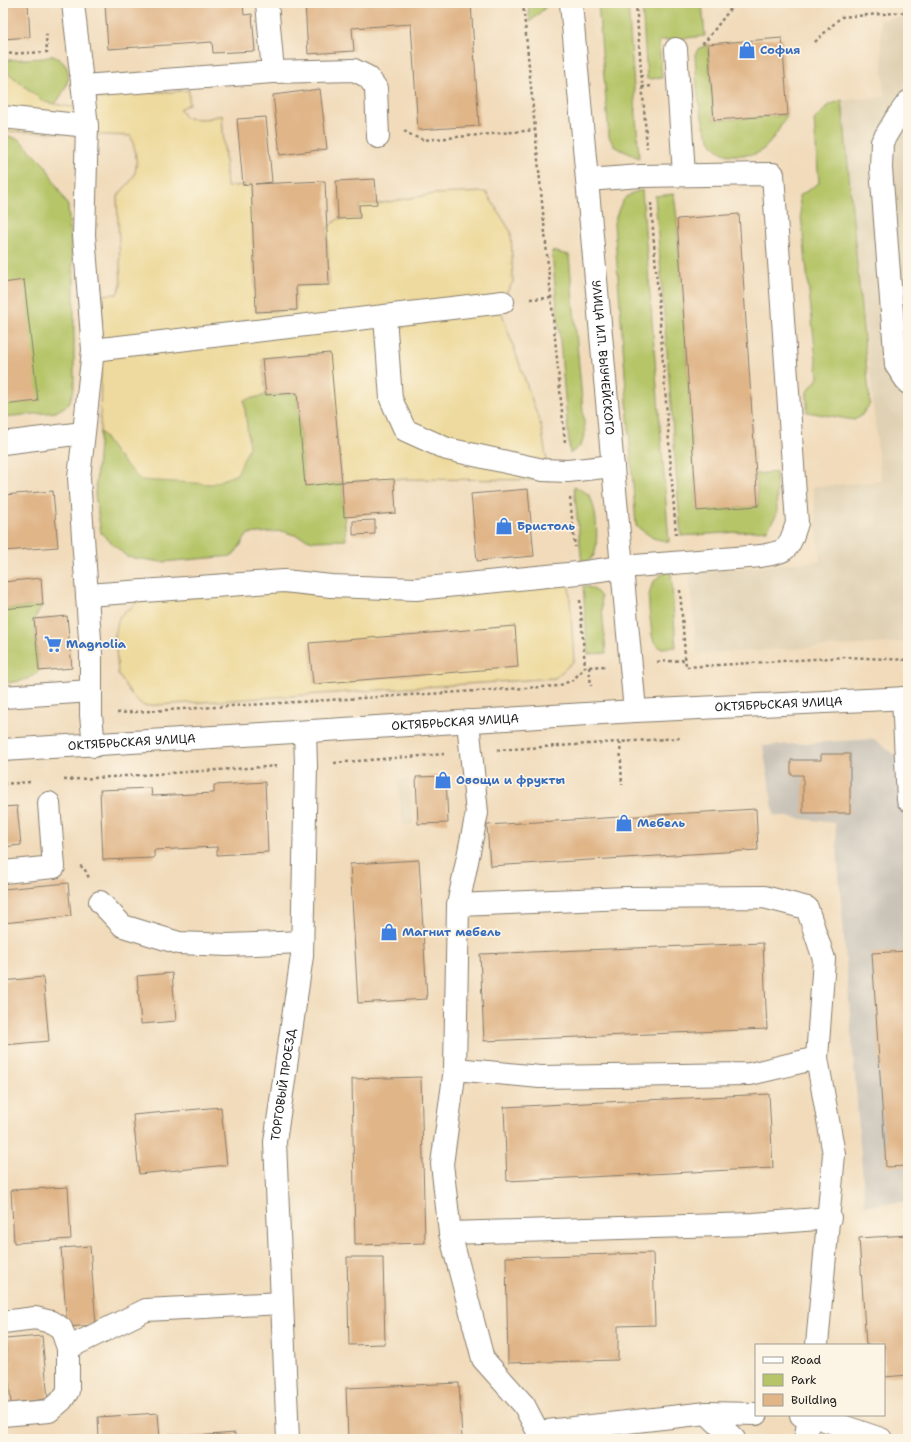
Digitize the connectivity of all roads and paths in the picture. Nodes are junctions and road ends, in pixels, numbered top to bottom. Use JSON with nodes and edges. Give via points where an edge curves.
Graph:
{"nodes":[{"id":1,"x":73,"y":3,"type":"edge"},
{"id":2,"x":267,"y":3,"type":"edge"},
{"id":3,"x":523,"y":3,"type":"edge"},
{"id":4,"x":571,"y":3,"type":"edge"},
{"id":5,"x":636,"y":3,"type":"edge"},
{"id":6,"x":735,"y":3,"type":"edge"},
{"id":7,"x":908,"y":12,"type":"edge"},
{"id":8,"x":76,"y":33,"type":"junction"},
{"id":9,"x":815,"y":42,"type":"dead end"},
{"id":10,"x":676,"y":49,"type":"joint"},
{"id":11,"x":3,"y":54,"type":"edge"},
{"id":12,"x":272,"y":72,"type":"junction"},
{"id":13,"x":82,"y":86,"type":"junction"},
{"id":14,"x":908,"y":102,"type":"edge"},
{"id":15,"x":3,"y":117,"type":"edge"},
{"id":16,"x":87,"y":126,"type":"junction"},
{"id":17,"x":377,"y":129,"type":"joint"},
{"id":18,"x":535,"y":130,"type":"junction"},
{"id":19,"x":684,"y":175,"type":"junction"},
{"id":20,"x":649,"y":176,"type":"junction"},
{"id":21,"x":587,"y":180,"type":"junction"},
{"id":22,"x":503,"y":302,"type":"dead end"},
{"id":23,"x":385,"y":316,"type":"junction"},
{"id":24,"x":93,"y":350,"type":"junction"},
{"id":25,"x":908,"y":383,"type":"edge"},
{"id":26,"x":84,"y":433,"type":"junction"},
{"id":27,"x":3,"y":443,"type":"edge"},
{"id":28,"x":613,"y":466,"type":"junction"},
{"id":29,"x":568,"y":471,"type":"junction"},
{"id":30,"x":678,"y":562,"type":"junction"},
{"id":31,"x":622,"y":567,"type":"junction"},
{"id":32,"x":578,"y":574,"type":"junction"},
{"id":33,"x":87,"y":595,"type":"junction"},
{"id":34,"x":685,"y":660,"type":"junction"},
{"id":35,"x":908,"y":660,"type":"edge"},
{"id":36,"x":653,"y":662,"type":"dead end"},
{"id":37,"x":608,"y":665,"type":"dead end"},
{"id":38,"x":585,"y":667,"type":"junction"},
{"id":39,"x":590,"y":667,"type":"junction"},
{"id":40,"x":591,"y":690,"type":"dead end"},
{"id":41,"x":92,"y":691,"type":"junction"},
{"id":42,"x":3,"y":697,"type":"edge"},
{"id":43,"x":905,"y":698,"type":"edge"},
{"id":44,"x":635,"y":711,"type":"junction"},
{"id":45,"x":92,"y":715,"type":"junction"},
{"id":46,"x":468,"y":721,"type":"junction"},
{"id":47,"x":305,"y":732,"type":"junction"},
{"id":48,"x":620,"y":742,"type":"dead end"},
{"id":49,"x":94,"y":746,"type":"junction"},
{"id":50,"x":3,"y":750,"type":"edge"},
{"id":51,"x":622,"y":785,"type":"dead end"},
{"id":52,"x":908,"y":800,"type":"edge"},
{"id":53,"x":49,"y":803,"type":"dead end"},
{"id":54,"x":3,"y":872,"type":"edge"},
{"id":55,"x":100,"y":902,"type":"dead end"},
{"id":56,"x":458,"y":905,"type":"junction"},
{"id":57,"x":302,"y":942,"type":"junction"},
{"id":58,"x":816,"y":1058,"type":"junction"},
{"id":59,"x":455,"y":1069,"type":"junction"},
{"id":60,"x":830,"y":1218,"type":"junction"},
{"id":61,"x":450,"y":1233,"type":"junction"},
{"id":62,"x":282,"y":1303,"type":"junction"},
{"id":63,"x":3,"y":1322,"type":"edge"},
{"id":64,"x":817,"y":1344,"type":"edge"},
{"id":65,"x":68,"y":1348,"type":"junction"},
{"id":66,"x":707,"y":1413,"type":"junction"},
{"id":67,"x":755,"y":1414,"type":"edge"},
{"id":68,"x":3,"y":1415,"type":"edge"},
{"id":69,"x":810,"y":1416,"type":"edge"},
{"id":70,"x":813,"y":1416,"type":"edge"},
{"id":71,"x":538,"y":1435,"type":"edge"},
{"id":72,"x":288,"y":1439,"type":"edge"},
{"id":73,"x":734,"y":1439,"type":"edge"},
{"id":74,"x":805,"y":1439,"type":"edge"},
{"id":75,"x":881,"y":1439,"type":"edge"}],
"edges":[{"from":1,"to":8,"type":"main road"},
{"from":2,"to":12,"type":"main road"},
{"from":3,"to":18,"type":"path"},
{"from":4,"to":21,"type":"main road","name":"УЛИЦА И.П. ВЫУЧЕЙСКОГО"},
{"from":5,"to":20,"type":"path"},
{"from":6,"to":10,"type":"path","via":[[705,42]]},
{"from":7,"to":9,"type":"path","via":[[841,17]]},
{"from":8,"to":11,"type":"path","via":[[46,35],[47,52]]},
{"from":8,"to":13,"type":"main road"},
{"from":10,"to":19,"type":"main road"},
{"from":12,"to":13,"type":"main road"},
{"from":12,"to":17,"type":"main road","via":[[354,70],[368,77],[376,88]]},
{"from":13,"to":16,"type":"main road"},
{"from":14,"to":25,"type":"main road","via":[[882,142],[881,168],[896,365]]},
{"from":15,"to":16,"type":"main road"},
{"from":16,"to":24,"type":"main road","via":[[84,236]]},
{"from":17,"to":18,"type":"path","via":[[404,130],[424,140]]},
{"from":18,"to":29,"type":"path"},
{"from":19,"to":20,"type":"main road"},
{"from":19,"to":30,"type":"main road","via":[[773,174],[797,523],[790,544],[782,552]]},
{"from":20,"to":21,"type":"main road"},
{"from":20,"to":30,"type":"path"},
{"from":21,"to":28,"type":"main road","name":"УЛИЦА И.П. ВЫУЧЕЙСКОГО"},
{"from":22,"to":23,"type":"main road"},
{"from":23,"to":24,"type":"main road"},
{"from":23,"to":29,"type":"main road","via":[[391,399],[405,430],[447,449],[542,470]]},
{"from":24,"to":26,"type":"main road"},
{"from":26,"to":27,"type":"main road"},
{"from":26,"to":33,"type":"main road","via":[[78,478]]},
{"from":28,"to":29,"type":"main road"},
{"from":28,"to":31,"type":"main road","name":"УЛИЦА И.П. ВЫУЧЕЙСКОГО"},
{"from":29,"to":32,"type":"path"},
{"from":30,"to":31,"type":"main road"},
{"from":30,"to":34,"type":"path"},
{"from":31,"to":32,"type":"main road"},
{"from":31,"to":44,"type":"main road","name":"УЛИЦА И.П. ВЫУЧЕЙСКОГО"},
{"from":32,"to":33,"type":"main road","via":[[416,589],[331,586],[284,581]]},
{"from":32,"to":38,"type":"path"},
{"from":33,"to":41,"type":"main road"},
{"from":34,"to":35,"type":"path","via":[[686,667],[846,656]]},
{"from":34,"to":36,"type":"path"},
{"from":37,"to":39,"type":"path"},
{"from":38,"to":39,"type":"path"},
{"from":38,"to":45,"type":"path","via":[[572,680],[558,686]]},
{"from":39,"to":40,"type":"path"},
{"from":41,"to":42,"type":"main road"},
{"from":41,"to":45,"type":"main road"},
{"from":43,"to":44,"type":"main road","name":"ОКТЯБРЬСКАЯ УЛИЦА"},
{"from":43,"to":52,"type":"main road"},
{"from":44,"to":46,"type":"main road","name":"ОКТЯБРЬСКАЯ УЛИЦА"},
{"from":45,"to":49,"type":"main road"},
{"from":46,"to":47,"type":"main road","name":"ОКТЯБРЬСКАЯ УЛИЦА"},
{"from":46,"to":56,"type":"main road","via":[[477,812]]},
{"from":47,"to":49,"type":"main road","name":"ОКТЯБРЬСКАЯ УЛИЦА"},
{"from":47,"to":57,"type":"main road","name":"ТОРГОВЫЙ ПРОЕЗД"},
{"from":48,"to":51,"type":"path"},
{"from":49,"to":50,"type":"main road","name":"ОКТЯБРЬСКАЯ УЛИЦА"},
{"from":53,"to":54,"type":"main road","via":[[54,867]]},
{"from":55,"to":57,"type":"main road","via":[[123,926],[179,943],[228,945]]},
{"from":56,"to":58,"type":"main road","via":[[626,898],[764,897],[807,908],[824,959]]},
{"from":56,"to":59,"type":"main road"},
{"from":57,"to":62,"type":"main road","name":"ТОРГОВЫЙ ПРОЕЗД","via":[[275,1142]]},
{"from":58,"to":59,"type":"main road","via":[[750,1074],[540,1077]]},
{"from":58,"to":60,"type":"main road","via":[[834,1154]]},
{"from":59,"to":61,"type":"main road","via":[[442,1164]]},
{"from":60,"to":61,"type":"main road","via":[[754,1224]]},
{"from":60,"to":64,"type":"main road"},
{"from":61,"to":71,"type":"main road","via":[[483,1359],[524,1405]]},
{"from":62,"to":65,"type":"main road","via":[[146,1310]]},
{"from":62,"to":72,"type":"main road","name":"ТОРГОВЫЙ ПРОЕЗД"},
{"from":63,"to":65,"type":"main road","via":[[35,1318],[52,1322],[61,1328]]},
{"from":65,"to":68,"type":"main road","via":[[68,1391],[62,1400],[49,1411]]},
{"from":66,"to":67,"type":"main road"},
{"from":66,"to":71,"type":"main road"},
{"from":66,"to":73,"type":"main road"},
{"from":69,"to":74,"type":"main road"},
{"from":70,"to":75,"type":"main road"}]}
